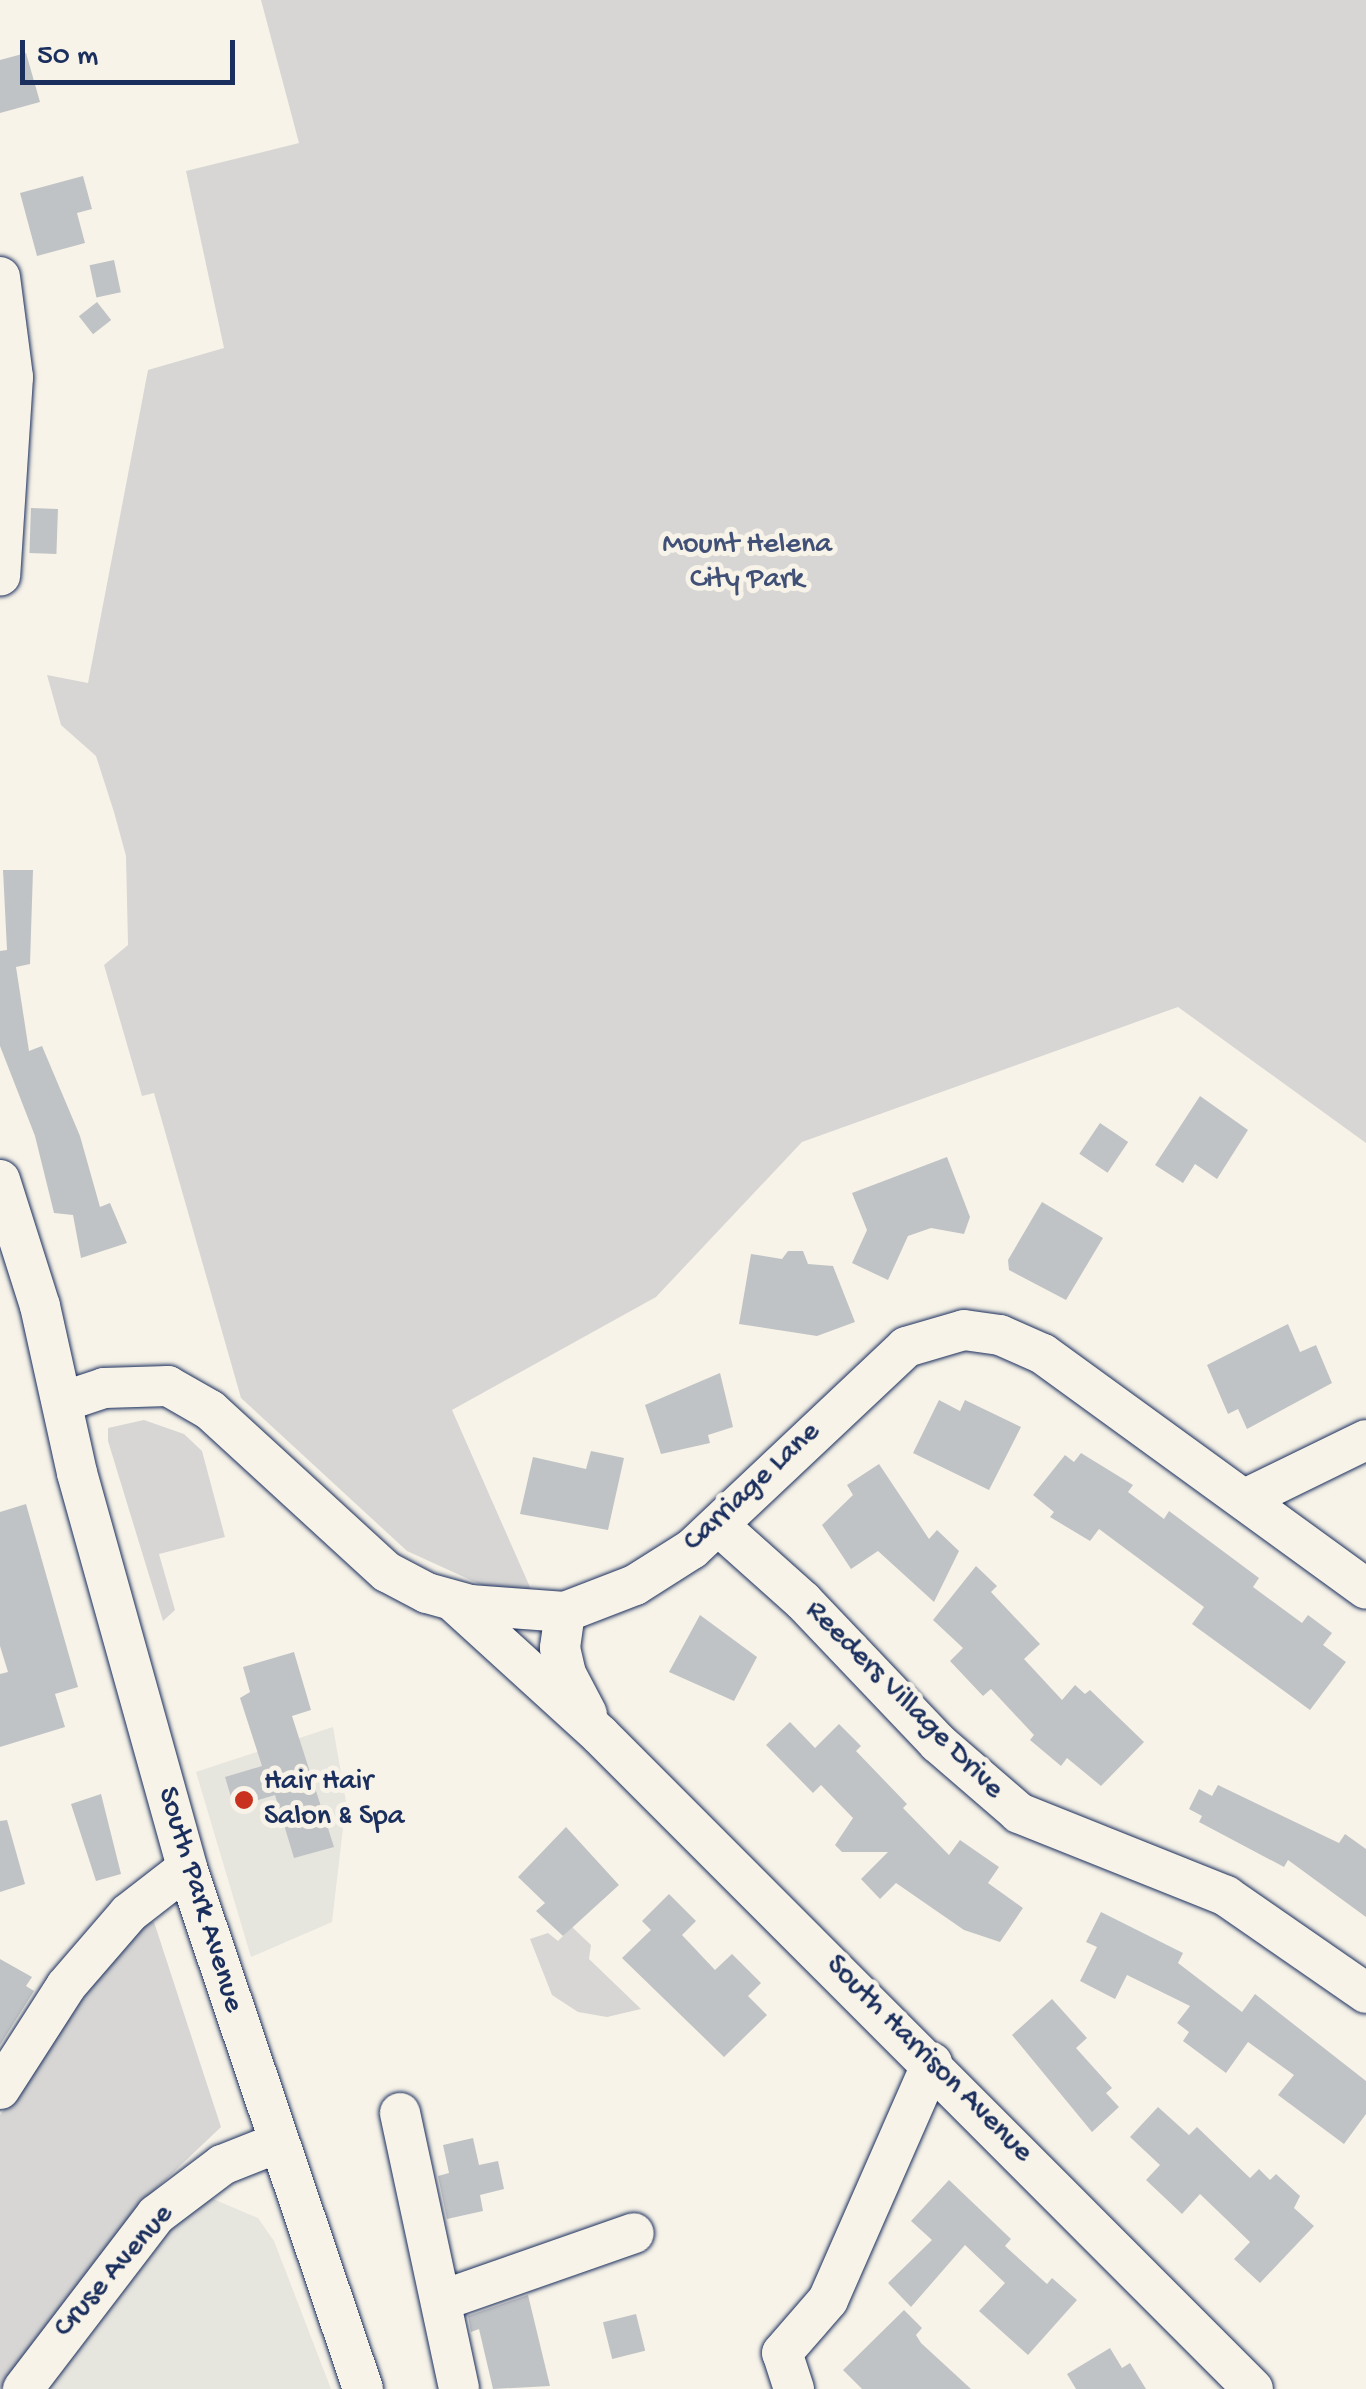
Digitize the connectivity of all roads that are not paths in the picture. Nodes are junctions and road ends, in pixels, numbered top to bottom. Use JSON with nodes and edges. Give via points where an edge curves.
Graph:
{"nodes":[{"id":1,"x":0,"y":277,"type":"edge"},
{"id":2,"x":0,"y":576,"type":"edge"},
{"id":3,"x":0,"y":1180,"type":"edge"},
{"id":4,"x":62,"y":1402,"type":"junction"},
{"id":5,"x":1366,"y":1440,"type":"edge"},
{"id":6,"x":1247,"y":1498,"type":"junction"},
{"id":7,"x":718,"y":1525,"type":"junction"},
{"id":8,"x":1366,"y":1589,"type":"edge"},
{"id":9,"x":452,"y":1600,"type":"junction"},
{"id":10,"x":565,"y":1612,"type":"junction"},
{"id":11,"x":600,"y":1735,"type":"junction"},
{"id":12,"x":186,"y":1868,"type":"junction"},
{"id":13,"x":1366,"y":1993,"type":"edge"},
{"id":14,"x":932,"y":2063,"type":"junction"},
{"id":15,"x":0,"y":2089,"type":"edge"},
{"id":16,"x":400,"y":2113,"type":"dead end"},
{"id":17,"x":275,"y":2144,"type":"junction"},
{"id":18,"x":634,"y":2232,"type":"dead end"},
{"id":19,"x":442,"y":2300,"type":"junction"},
{"id":20,"x":788,"y":2371,"type":"edge"},
{"id":21,"x":23,"y":2389,"type":"edge"},
{"id":22,"x":363,"y":2389,"type":"edge"},
{"id":23,"x":459,"y":2389,"type":"edge"},
{"id":24,"x":1253,"y":2389,"type":"edge"}],
"edges":[{"from":1,"to":2,"type":"street","via":[[13,376]]},
{"from":3,"to":4,"type":"street","name":"South Park Avenue"},
{"from":4,"to":9,"type":"street","name":"Carriage Lane","via":[[104,1388],[168,1386],[210,1410],[375,1563]]},
{"from":4,"to":12,"type":"street","name":"South Park Avenue"},
{"from":5,"to":6,"type":"street"},
{"from":6,"to":7,"type":"street","name":"Carriage Lane","via":[[1044,1354],[1020,1341],[964,1330],[906,1347],[872,1373]]},
{"from":6,"to":8,"type":"street","name":"Carriage Lane"},
{"from":7,"to":10,"type":"street","name":"Carriage Lane","via":[[635,1585]]},
{"from":7,"to":13,"type":"street","name":"Reeders Village Drive","via":[[803,1602],[938,1744],[1019,1813],[1226,1896]]},
{"from":9,"to":10,"type":"street","name":"Carriage Lane"},
{"from":9,"to":11,"type":"street","name":"South Harrison Avenue"},
{"from":10,"to":11,"type":"street","name":"South Harrison Avenue","via":[[566,1674]]},
{"from":11,"to":14,"type":"street","name":"South Harrison Avenue"},
{"from":12,"to":15,"type":"street","via":[[130,1913],[66,1986]]},
{"from":12,"to":17,"type":"street","name":"South Park Avenue"},
{"from":14,"to":20,"type":"street","via":[[828,2300]]},
{"from":14,"to":24,"type":"street","name":"South Harrison Avenue"},
{"from":16,"to":19,"type":"street"},
{"from":17,"to":21,"type":"street","name":"Cruse Avenue","via":[[222,2164],[156,2215]]},
{"from":17,"to":22,"type":"street","name":"South Park Avenue"},
{"from":18,"to":19,"type":"street"},
{"from":19,"to":23,"type":"street"}]}
